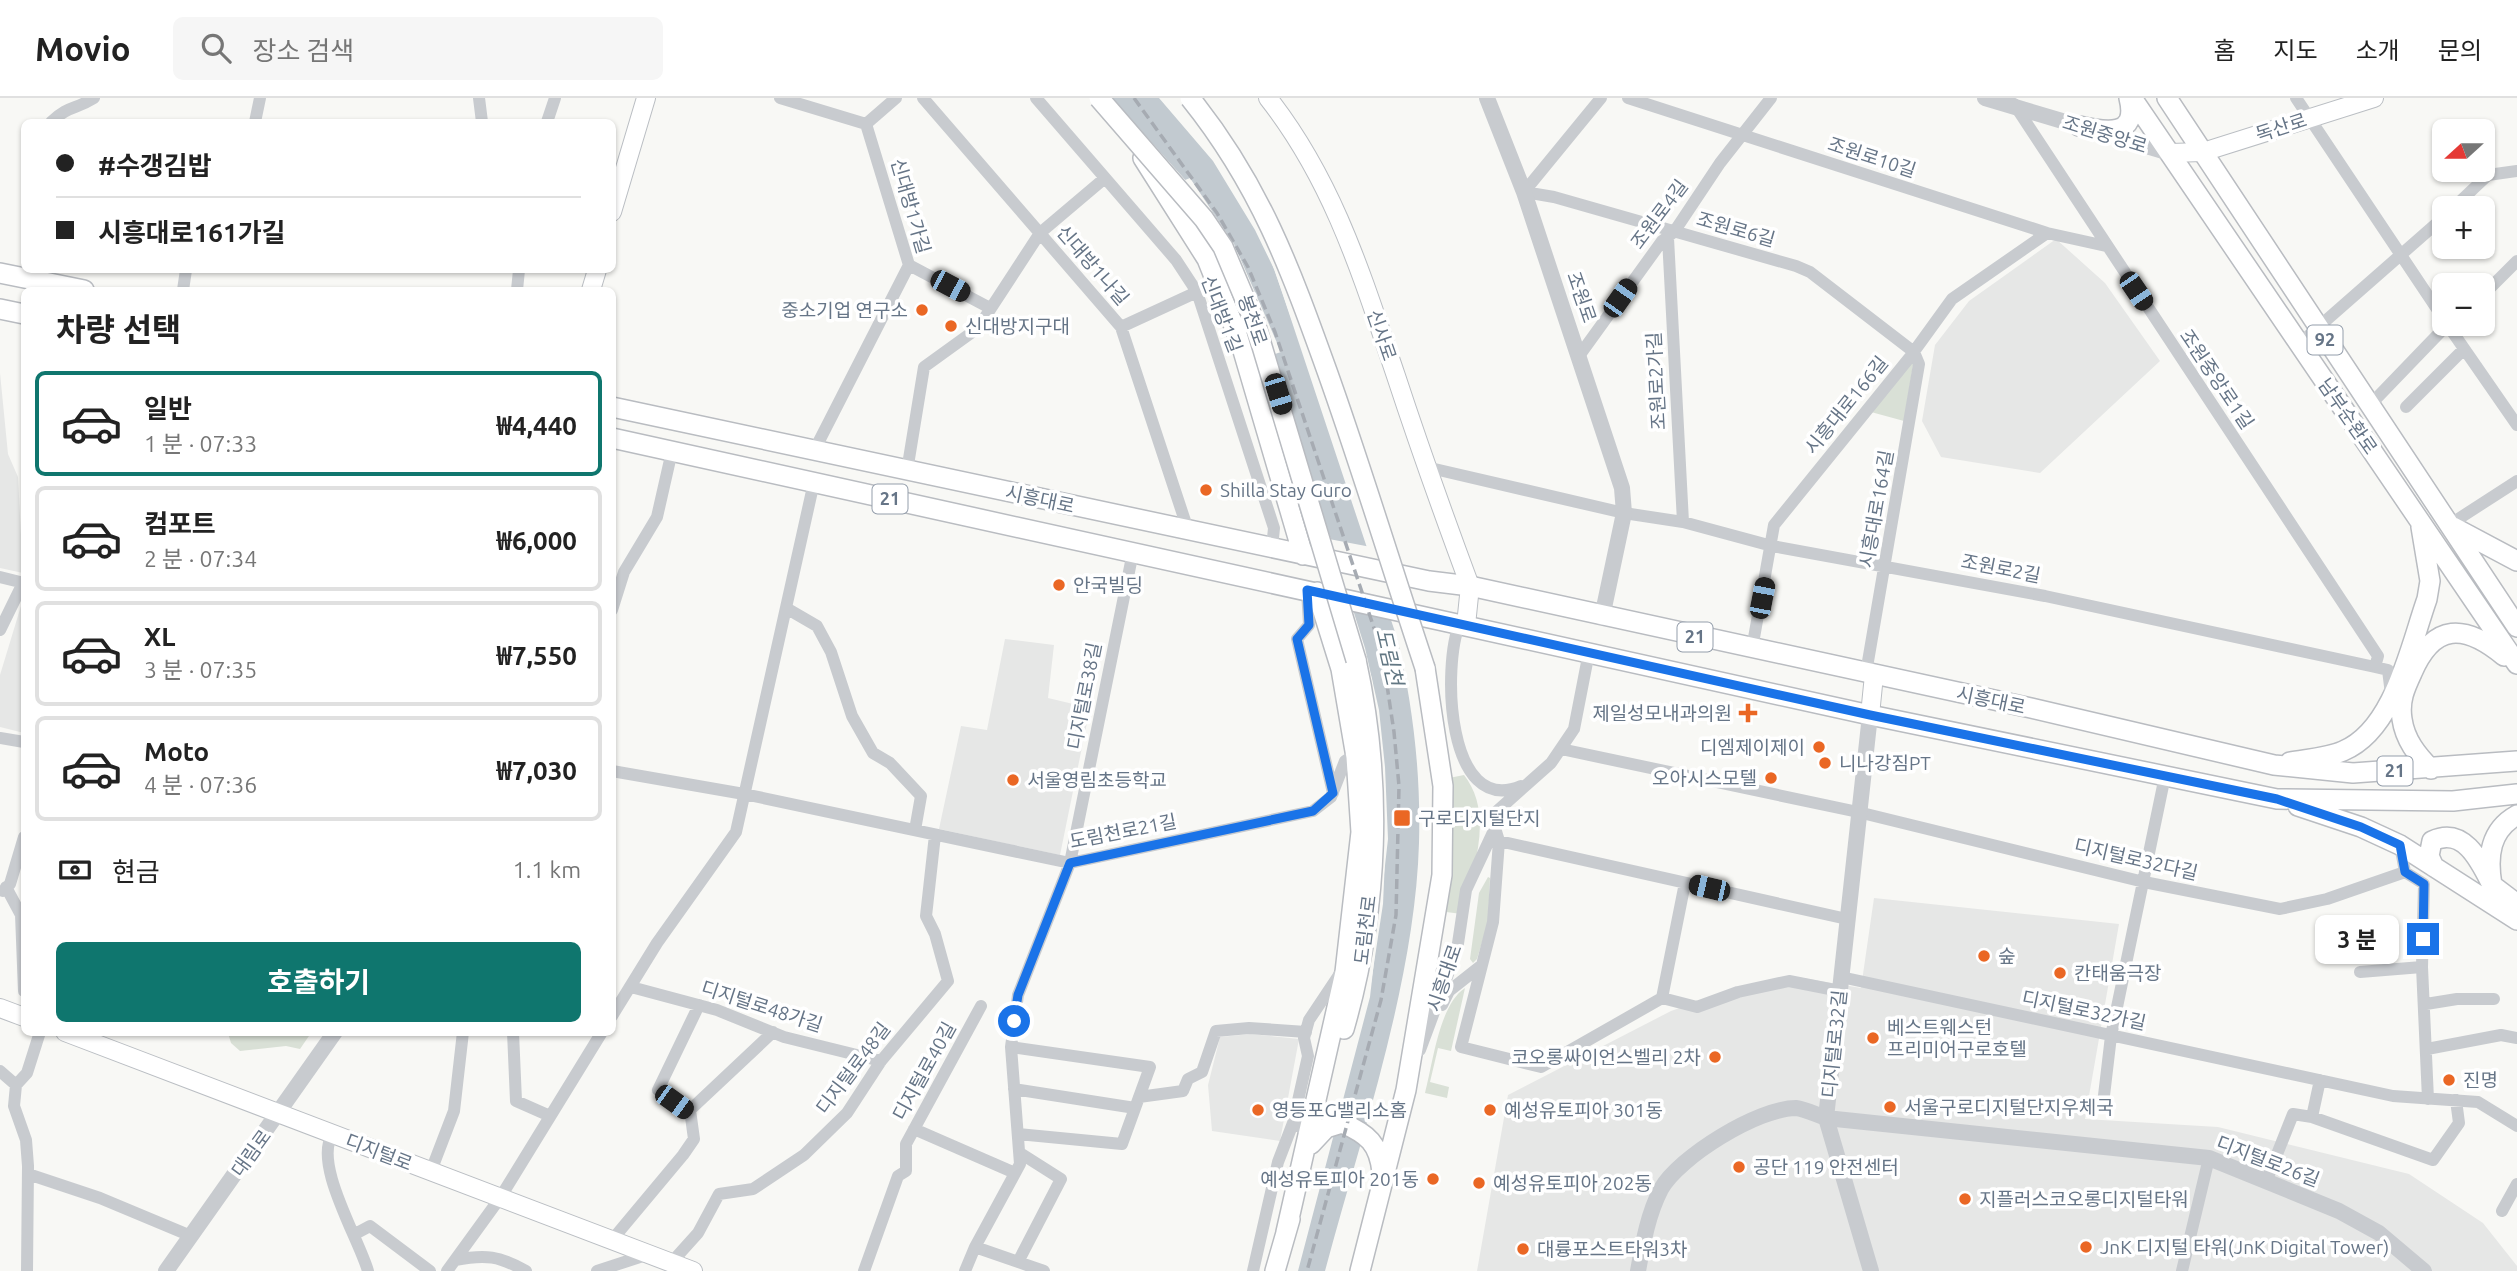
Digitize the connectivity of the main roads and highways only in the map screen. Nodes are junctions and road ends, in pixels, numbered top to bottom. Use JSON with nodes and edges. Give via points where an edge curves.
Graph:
{"nodes":[{"id":1,"x":646,"y":98,"type":"edge"},
{"id":2,"x":1099,"y":98,"type":"edge"},
{"id":3,"x":1190,"y":98,"type":"edge"},
{"id":4,"x":1268,"y":98,"type":"edge"},
{"id":5,"x":2131,"y":98,"type":"edge"},
{"id":6,"x":2167,"y":98,"type":"edge"},
{"id":7,"x":2374,"y":98,"type":"edge"},
{"id":8,"x":1123,"y":124,"type":"junction"},
{"id":9,"x":2079,"y":126,"type":"road end"},
{"id":10,"x":2186,"y":154,"type":"junction"},
{"id":11,"x":616,"y":199,"type":"edge"},
{"id":12,"x":0,"y":273,"type":"edge"},
{"id":13,"x":47,"y":276,"type":"edge"},
{"id":14,"x":76,"y":287,"type":"edge"},
{"id":15,"x":0,"y":309,"type":"edge"},
{"id":16,"x":21,"y":313,"type":"edge"},
{"id":17,"x":616,"y":408,"type":"edge"},
{"id":18,"x":616,"y":439,"type":"edge"},
{"id":19,"x":2418,"y":516,"type":"junction"},
{"id":20,"x":2449,"y":525,"type":"junction"},
{"id":21,"x":1312,"y":556,"type":"junction"},
{"id":22,"x":2517,"y":561,"type":"edge"},
{"id":23,"x":1469,"y":586,"type":"junction"},
{"id":24,"x":1320,"y":590,"type":"junction"},
{"id":25,"x":1463,"y":624,"type":"junction"},
{"id":26,"x":2517,"y":626,"type":"edge"},
{"id":27,"x":2517,"y":664,"type":"edge"},
{"id":28,"x":2517,"y":670,"type":"edge"},
{"id":29,"x":1870,"y":674,"type":"junction"},
{"id":30,"x":1870,"y":715,"type":"junction"},
{"id":31,"x":2517,"y":761,"type":"edge"},
{"id":32,"x":2274,"y":765,"type":"junction"},
{"id":33,"x":2431,"y":769,"type":"junction"},
{"id":34,"x":2517,"y":794,"type":"edge"},
{"id":35,"x":2277,"y":799,"type":"junction"},
{"id":36,"x":2517,"y":814,"type":"edge"},
{"id":37,"x":2434,"y":867,"type":"junction"},
{"id":38,"x":2492,"y":885,"type":"junction"},
{"id":39,"x":2517,"y":904,"type":"edge"},
{"id":40,"x":2517,"y":920,"type":"edge"},
{"id":41,"x":0,"y":1008,"type":"edge"},
{"id":42,"x":21,"y":1016,"type":"edge"},
{"id":43,"x":75,"y":1036,"type":"edge"},
{"id":44,"x":1304,"y":1133,"type":"junction"},
{"id":45,"x":1383,"y":1180,"type":"junction"},
{"id":46,"x":643,"y":1263,"type":"edge"},
{"id":47,"x":693,"y":1271,"type":"edge"},
{"id":48,"x":1275,"y":1271,"type":"edge"},
{"id":49,"x":1360,"y":1271,"type":"edge"}],
"edges":[{"from":1,"to":11,"type":"main road"},
{"from":2,"to":8,"type":"main road","name":"봉천로","bridge":true},
{"from":3,"to":45,"type":"main road","bridge":true,"via":[[1246,177],[1285,255],[1425,668],[1443,786],[1442,875],[1406,1090]]},
{"from":4,"to":23,"type":"main road","name":"신사로","via":[[1329,191]]},
{"from":5,"to":9,"type":"main road","via":[[2129,120],[2118,130],[2102,132]]},
{"from":5,"to":10,"type":"main road","name":"남부순환로","number":"92"},
{"from":6,"to":10,"type":"main road","name":"남부순환로","number":"92"},
{"from":7,"to":10,"type":"main road","name":"독산로"},
{"from":8,"to":21,"type":"main road","bridge":true,"via":[[1208,259],[1241,344],[1285,490]]},
{"from":8,"to":24,"type":"main road","name":"봉천로","bridge":true,"via":[[1204,219],[1241,285],[1255,323]]},
{"from":10,"to":19,"type":"main road","name":"남부순환로","number":"92","via":[[2298,345]]},
{"from":10,"to":20,"type":"main road","name":"남부순환로","number":"92","via":[[2317,329]]},
{"from":12,"to":13,"type":"main road"},
{"from":13,"to":14,"type":"main road"},
{"from":15,"to":16,"type":"main road"},
{"from":17,"to":21,"type":"main road","name":"시흥대로"},
{"from":18,"to":24,"type":"main road","name":"시흥대로","number":"21"},
{"from":19,"to":27,"type":"main road","name":"남부순환로","number":"92"},
{"from":19,"to":32,"type":"main road","via":[[2430,581],[2387,710],[2359,743],[2342,752]]},
{"from":20,"to":22,"type":"main road"},
{"from":20,"to":26,"type":"main road","name":"남부순환로","number":"92"},
{"from":21,"to":23,"type":"main road","name":"시흥대로","number":"21","bridge":true},
{"from":23,"to":25,"type":"main road"},
{"from":23,"to":29,"type":"main road","name":"시흥대로","number":"21"},
{"from":24,"to":25,"type":"main road","name":"시흥대로","number":"21","bridge":true},
{"from":24,"to":44,"type":"main road","via":[[1341,669],[1356,754],[1361,832],[1346,962]]},
{"from":24,"to":44,"type":"main road","name":"도림천로","bridge":true,"via":[[1354,650],[1374,769],[1369,912],[1358,980]]},
{"from":25,"to":30,"type":"main road","name":"시흥대로","number":"21"},
{"from":28,"to":33,"type":"main road","via":[[2482,639],[2467,635],[2449,634],[2421,651],[2401,699],[2402,719],[2416,754]]},
{"from":29,"to":30,"type":"main road","name":"디지털로32길"},
{"from":29,"to":32,"type":"main road","name":"시흥대로","number":"21"},
{"from":30,"to":35,"type":"main road","name":"시흥대로","number":"21"},
{"from":31,"to":33,"type":"main road","name":"시흥대로","number":"21"},
{"from":32,"to":33,"type":"main road","name":"시흥대로","number":"21","via":[[2354,773]]},
{"from":34,"to":35,"type":"main road","name":"시흥대로","number":"21","via":[[2454,802]]},
{"from":35,"to":37,"type":"main road","via":[[2361,827]]},
{"from":36,"to":38,"type":"main road","via":[[2496,832],[2490,849]]},
{"from":37,"to":38,"type":"main road","via":[[2429,856],[2432,841],[2442,836],[2454,838],[2479,857]]},
{"from":37,"to":40,"type":"main road"},
{"from":38,"to":39,"type":"main road"},
{"from":41,"to":42,"type":"main road"},
{"from":43,"to":46,"type":"main road","name":"디지털로","via":[[612,1240]]},
{"from":44,"to":45,"type":"main road","via":[[1342,1123],[1365,1132],[1380,1152]]},
{"from":44,"to":48,"type":"main road"},
{"from":45,"to":49,"type":"main road"},
{"from":46,"to":47,"type":"main road","name":"디지털로","via":[[671,1263]]}]}
